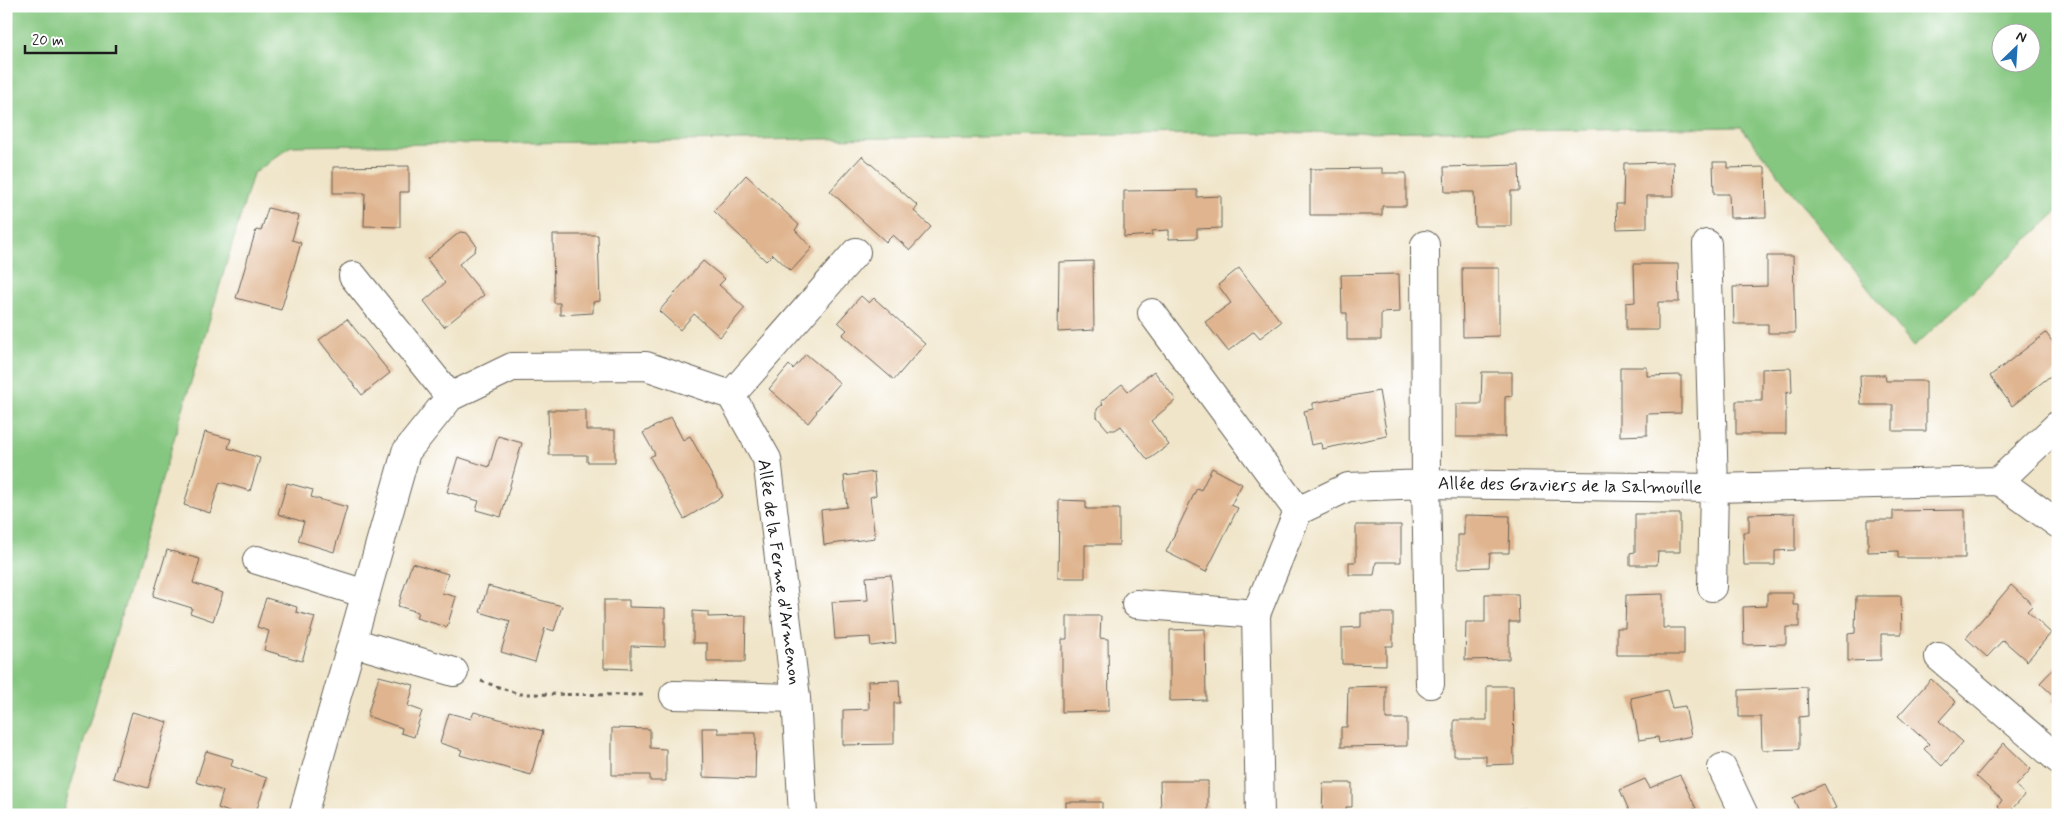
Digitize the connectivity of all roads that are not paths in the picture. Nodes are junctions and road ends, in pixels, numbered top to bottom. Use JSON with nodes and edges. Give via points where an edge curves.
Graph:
{"nodes":[{"id":1,"x":1707,"y":244,"type":"dead end"},
{"id":2,"x":1425,"y":245,"type":"dead end"},
{"id":3,"x":856,"y":252,"type":"dead end"},
{"id":4,"x":353,"y":276,"type":"dead end"},
{"id":5,"x":1152,"y":313,"type":"dead end"},
{"id":6,"x":731,"y":395,"type":"junction"},
{"id":7,"x":450,"y":397,"type":"junction"},
{"id":8,"x":2058,"y":425,"type":"edge"},
{"id":9,"x":1999,"y":480,"type":"junction"},
{"id":10,"x":1426,"y":484,"type":"junction"},
{"id":11,"x":1714,"y":488,"type":"junction"},
{"id":12,"x":1298,"y":511,"type":"junction"},
{"id":13,"x":2058,"y":524,"type":"edge"},
{"id":14,"x":257,"y":560,"type":"dead end"},
{"id":15,"x":1712,"y":587,"type":"dead end"},
{"id":16,"x":366,"y":594,"type":"junction"},
{"id":17,"x":1136,"y":604,"type":"dead end"},
{"id":18,"x":1256,"y":614,"type":"junction"},
{"id":19,"x":352,"y":642,"type":"junction"},
{"id":20,"x":1939,"y":657,"type":"dead end"},
{"id":21,"x":454,"y":672,"type":"road end"},
{"id":22,"x":1430,"y":684,"type":"dead end"},
{"id":23,"x":674,"y":695,"type":"road end"},
{"id":24,"x":796,"y":698,"type":"junction"},
{"id":25,"x":2058,"y":759,"type":"edge"},
{"id":26,"x":1722,"y":768,"type":"dead end"},
{"id":27,"x":303,"y":815,"type":"edge"},
{"id":28,"x":802,"y":815,"type":"edge"},
{"id":29,"x":1260,"y":815,"type":"edge"},
{"id":30,"x":1744,"y":815,"type":"edge"}],
"edges":[{"from":1,"to":11,"type":"street","name":"Allée des Graviers de la Salmouille"},
{"from":2,"to":10,"type":"street","name":"Allée des Graviers de la Salmouille"},
{"from":3,"to":6,"type":"street"},
{"from":4,"to":7,"type":"street"},
{"from":5,"to":12,"type":"street"},
{"from":6,"to":7,"type":"street","via":[[646,366],[512,367]]},
{"from":6,"to":24,"type":"street","name":"Allée de la Ferme d'Armenon","via":[[767,459]]},
{"from":7,"to":16,"type":"street","via":[[406,452]]},
{"from":8,"to":9,"type":"street"},
{"from":9,"to":11,"type":"street","name":"Allée des Graviers de la Salmouille"},
{"from":9,"to":13,"type":"street"},
{"from":10,"to":11,"type":"street","name":"Allée des Graviers de la Salmouille"},
{"from":10,"to":12,"type":"street","name":"Allée des Graviers de la Salmouille","via":[[1348,487]]},
{"from":10,"to":22,"type":"street","name":"Allée des Graviers de la Salmouille"},
{"from":11,"to":15,"type":"street","name":"Allée des Graviers de la Salmouille"},
{"from":12,"to":18,"type":"street"},
{"from":14,"to":16,"type":"street"},
{"from":16,"to":19,"type":"street"},
{"from":17,"to":18,"type":"street"},
{"from":18,"to":29,"type":"street"},
{"from":19,"to":21,"type":"street"},
{"from":19,"to":27,"type":"street"},
{"from":20,"to":25,"type":"street"},
{"from":23,"to":24,"type":"street","name":"Allée de la Ferme d'Armenon"},
{"from":24,"to":28,"type":"street","name":"Allée de la Ferme d'Armenon"},
{"from":26,"to":30,"type":"street"}]}
